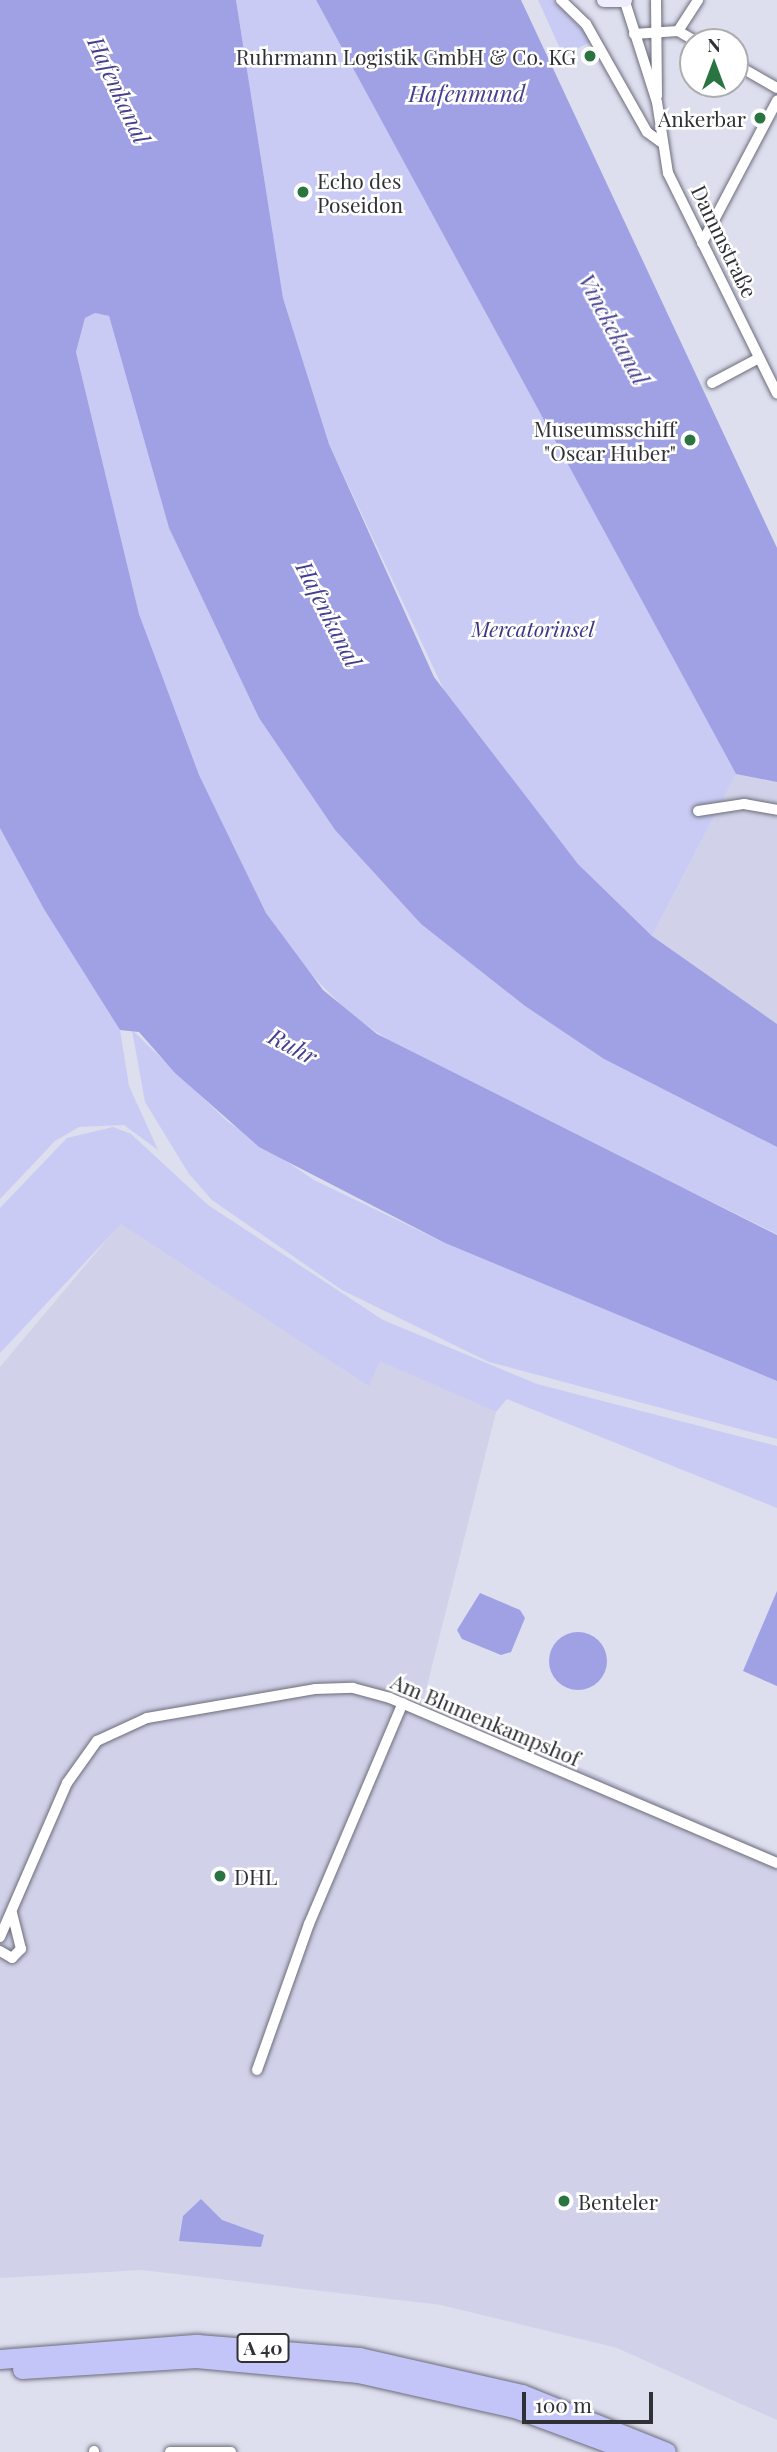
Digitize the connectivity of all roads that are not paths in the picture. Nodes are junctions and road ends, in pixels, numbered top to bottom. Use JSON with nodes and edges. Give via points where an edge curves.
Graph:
{"nodes":[{"id":1,"x":561,"y":0,"type":"edge"},
{"id":2,"x":604,"y":0,"type":"edge"},
{"id":3,"x":656,"y":0,"type":"edge"},
{"id":4,"x":698,"y":0,"type":"edge"},
{"id":5,"x":626,"y":2,"type":"edge"},
{"id":6,"x":678,"y":31,"type":"joint"},
{"id":7,"x":659,"y":32,"type":"junction"},
{"id":8,"x":634,"y":34,"type":"junction"},
{"id":9,"x":749,"y":72,"type":"edge"},
{"id":10,"x":777,"y":88,"type":"edge"},
{"id":11,"x":657,"y":102,"type":"junction"},
{"id":12,"x":777,"y":102,"type":"edge"},
{"id":13,"x":772,"y":122,"type":"edge"},
{"id":14,"x":661,"y":142,"type":"junction"},
{"id":15,"x":702,"y":243,"type":"junction"},
{"id":16,"x":759,"y":358,"type":"junction"},
{"id":17,"x":712,"y":383,"type":"dead end"},
{"id":18,"x":777,"y":394,"type":"edge"},
{"id":19,"x":777,"y":810,"type":"edge"},
{"id":20,"x":698,"y":811,"type":"dead end"},
{"id":21,"x":403,"y":1703,"type":"junction"},
{"id":22,"x":777,"y":1863,"type":"edge"},
{"id":23,"x":12,"y":1913,"type":"junction"},
{"id":24,"x":0,"y":1937,"type":"edge"},
{"id":25,"x":0,"y":1951,"type":"edge"},
{"id":26,"x":257,"y":2070,"type":"dead end"},
{"id":27,"x":0,"y":2359,"type":"edge"},
{"id":28,"x":0,"y":2373,"type":"edge"},
{"id":29,"x":170,"y":2452,"type":"edge"},
{"id":30,"x":231,"y":2452,"type":"edge"},
{"id":31,"x":634,"y":2452,"type":"edge"},
{"id":32,"x":666,"y":2452,"type":"edge"}],
"edges":[{"from":1,"to":14,"type":"street","name":"Dammstraße","via":[[586,24],[647,132]]},
{"from":2,"to":5,"type":"street","name":"Dammstraße"},
{"from":3,"to":7,"type":"street"},
{"from":4,"to":6,"type":"street"},
{"from":5,"to":8,"type":"street","name":"Dammstraße"},
{"from":6,"to":7,"type":"street"},
{"from":7,"to":8,"type":"street"},
{"from":7,"to":11,"type":"street"},
{"from":8,"to":11,"type":"street","name":"Dammstraße"},
{"from":9,"to":10,"type":"street"},
{"from":11,"to":14,"type":"street","name":"Dammstraße"},
{"from":12,"to":13,"type":"street"},
{"from":13,"to":15,"type":"street"},
{"from":14,"to":15,"type":"street","name":"Dammstraße","via":[[668,173]]},
{"from":15,"to":16,"type":"street","name":"Dammstraße"},
{"from":16,"to":17,"type":"street"},
{"from":16,"to":18,"type":"street","name":"Dammstraße"},
{"from":19,"to":20,"type":"street","via":[[744,804]]},
{"from":21,"to":22,"type":"street","name":"Am Blumenkampshof"},
{"from":21,"to":23,"type":"street","name":"Am Blumenkampshof","via":[[353,1688],[314,1689],[147,1718],[106,1734],[73,1771]]},
{"from":21,"to":26,"type":"street","via":[[309,1924]]},
{"from":23,"to":24,"type":"street","name":"Am Blumenkampshof"},
{"from":23,"to":25,"type":"street","via":[[21,1950],[12,1958]]},
{"from":27,"to":32,"type":"highway","number":"A 40","via":[[197,2344],[359,2357],[522,2394]]},
{"from":28,"to":31,"type":"highway","number":"A 40","via":[[197,2358],[358,2373],[515,2408]]},
{"from":29,"to":30,"type":"street"}]}
